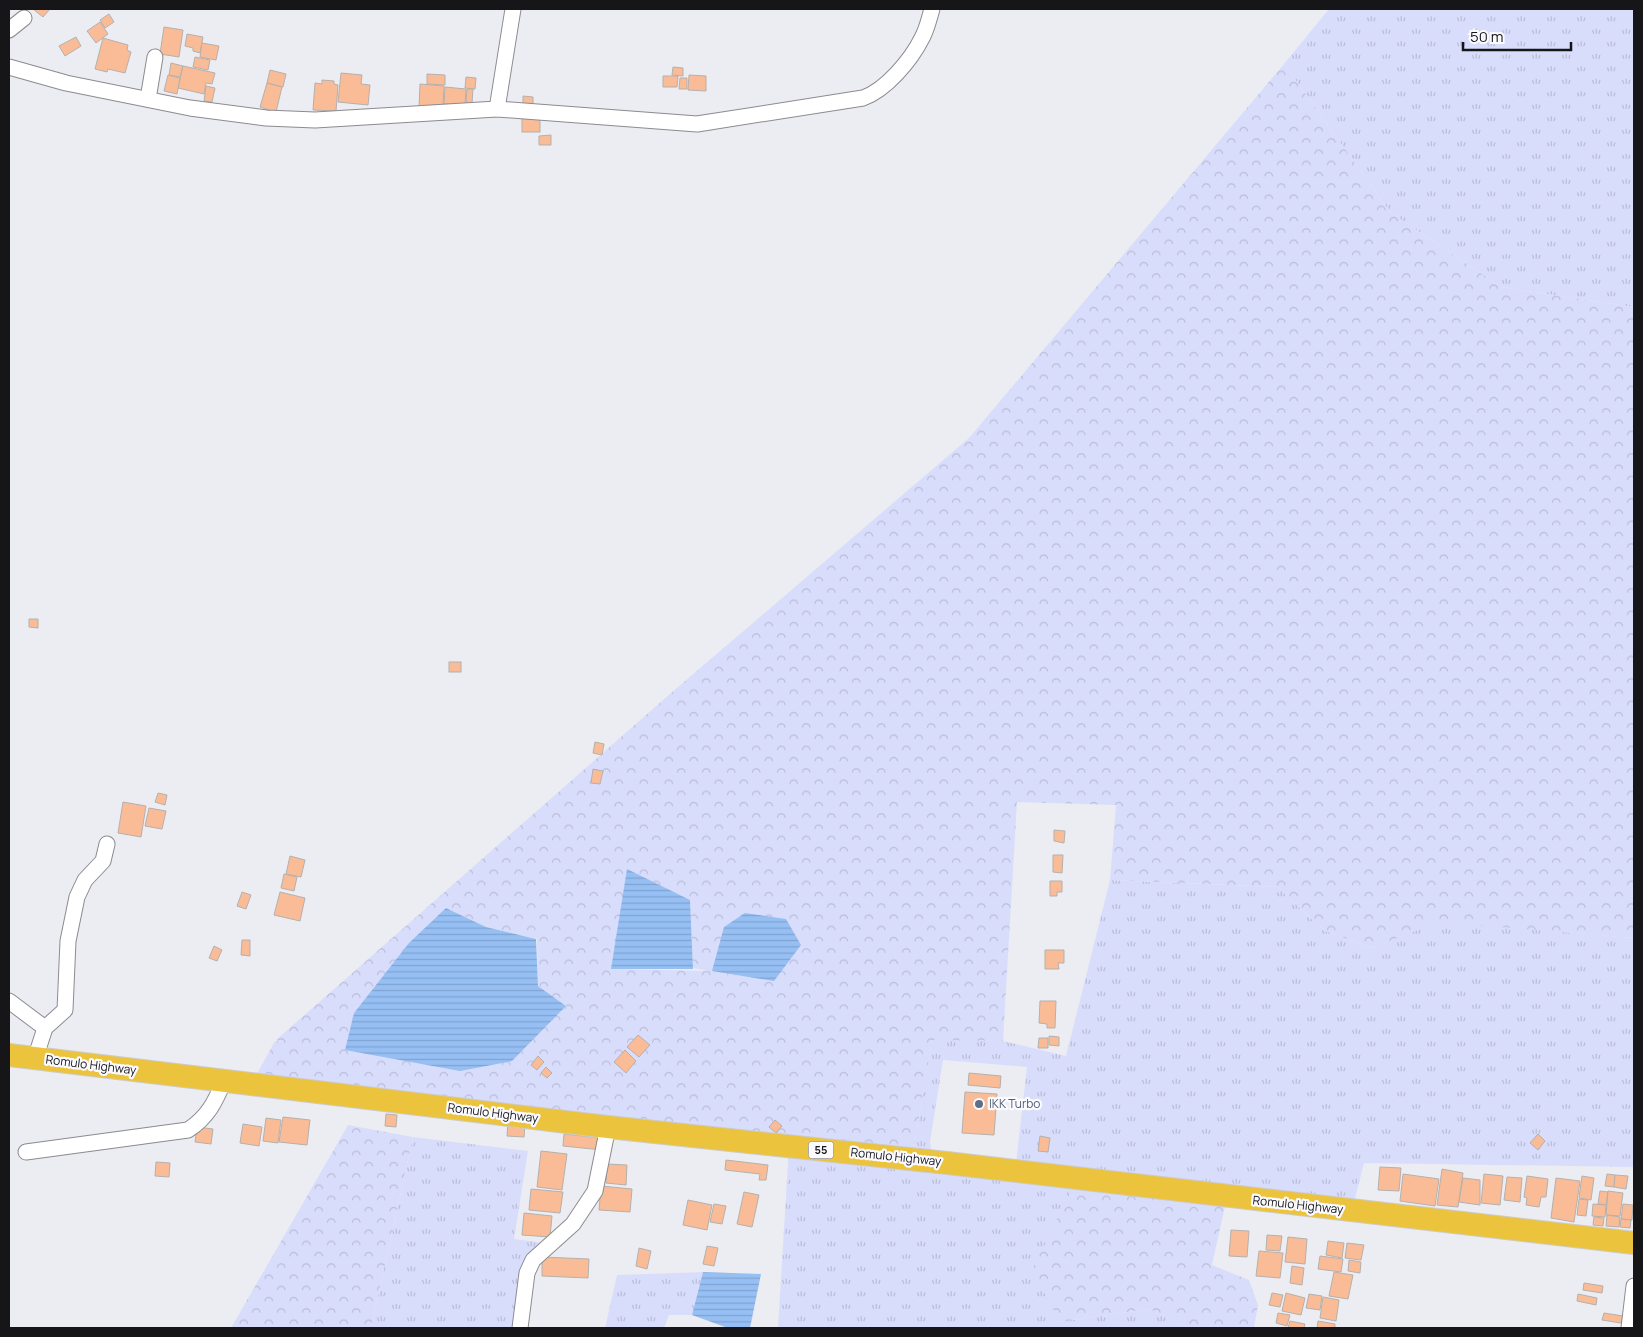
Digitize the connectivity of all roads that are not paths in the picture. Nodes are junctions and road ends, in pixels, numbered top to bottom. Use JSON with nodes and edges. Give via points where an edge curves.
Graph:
{"nodes":[{"id":1,"x":513,"y":9,"type":"edge"},
{"id":2,"x":932,"y":9,"type":"edge"},
{"id":3,"x":24,"y":18,"type":"dead end"},
{"id":4,"x":9,"y":30,"type":"edge"},
{"id":5,"x":155,"y":56,"type":"dead end"},
{"id":6,"x":9,"y":67,"type":"edge"},
{"id":7,"x":148,"y":99,"type":"junction"},
{"id":8,"x":497,"y":109,"type":"junction"},
{"id":9,"x":107,"y":844,"type":"dead end"},
{"id":10,"x":9,"y":1001,"type":"edge"},
{"id":11,"x":45,"y":1028,"type":"junction"},
{"id":12,"x":9,"y":1055,"type":"edge"},
{"id":13,"x":35,"y":1058,"type":"junction"},
{"id":14,"x":224,"y":1081,"type":"junction"},
{"id":15,"x":608,"y":1127,"type":"junction"},
{"id":16,"x":26,"y":1152,"type":"dead end"},
{"id":17,"x":1634,"y":1243,"type":"edge"},
{"id":18,"x":1634,"y":1286,"type":"edge"},
{"id":19,"x":520,"y":1328,"type":"edge"},
{"id":20,"x":1629,"y":1328,"type":"edge"}],
"edges":[{"from":1,"to":8,"type":"street"},
{"from":2,"to":8,"type":"street","via":[[924,36],[910,56],[882,86],[863,98],[697,124]]},
{"from":3,"to":4,"type":"street"},
{"from":5,"to":7,"type":"street"},
{"from":6,"to":7,"type":"street","via":[[66,83]]},
{"from":7,"to":8,"type":"street","via":[[190,108],[288,120]]},
{"from":9,"to":11,"type":"street","via":[[103,861],[85,880],[77,897],[68,940],[65,1010]]},
{"from":10,"to":11,"type":"street"},
{"from":11,"to":13,"type":"street"},
{"from":12,"to":13,"type":"highway","name":"Romulo Highway","number":"55"},
{"from":13,"to":14,"type":"highway","name":"Romulo Highway","number":"55"},
{"from":14,"to":15,"type":"highway","name":"Romulo Highway","number":"55"},
{"from":14,"to":16,"type":"street","via":[[211,1110],[188,1130]]},
{"from":15,"to":17,"type":"highway","name":"Romulo Highway","number":"55"},
{"from":15,"to":19,"type":"street","via":[[595,1191],[573,1224],[533,1260],[527,1274]]},
{"from":18,"to":20,"type":"street"}]}
